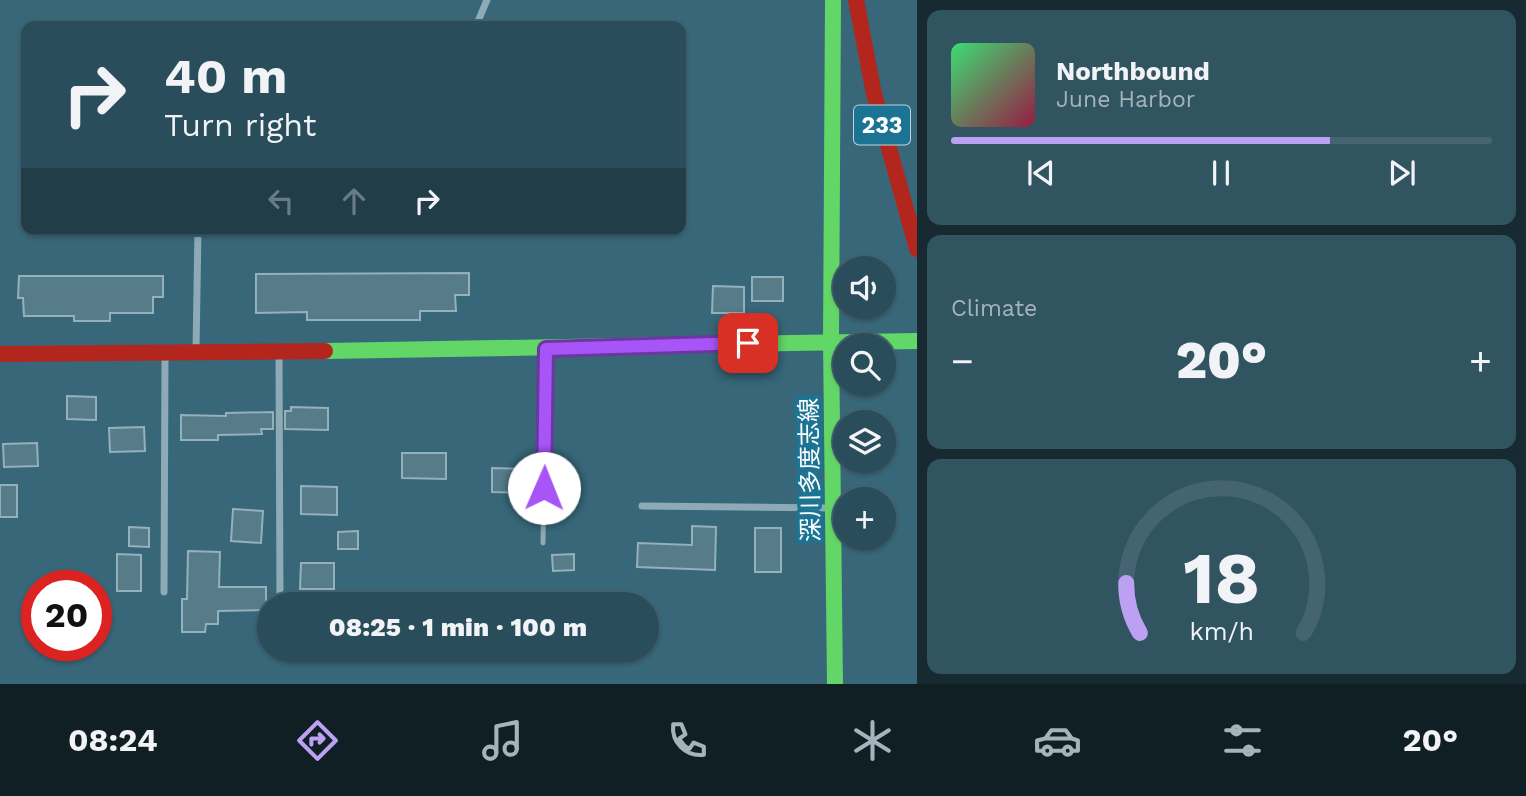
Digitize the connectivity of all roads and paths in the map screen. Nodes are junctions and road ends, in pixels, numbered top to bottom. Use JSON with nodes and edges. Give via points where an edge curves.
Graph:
{"nodes":[{"id":1,"x":487,"y":0,"type":"edge"},
{"id":2,"x":832,"y":0,"type":"edge"},
{"id":3,"x":856,"y":0,"type":"edge"},
{"id":4,"x":478,"y":21,"type":"edge"},
{"id":5,"x":198,"y":235,"type":"edge"},
{"id":6,"x":917,"y":249,"type":"edge"},
{"id":7,"x":831,"y":341,"type":"junction"},
{"id":8,"x":917,"y":341,"type":"edge"},
{"id":9,"x":546,"y":349,"type":"junction"},
{"id":10,"x":279,"y":351,"type":"junction"},
{"id":11,"x":165,"y":352,"type":"junction"},
{"id":12,"x":196,"y":352,"type":"junction"},
{"id":13,"x":0,"y":354,"type":"edge"},
{"id":14,"x":834,"y":487,"type":"edge"},
{"id":15,"x":642,"y":506,"type":"dead end"},
{"id":16,"x":833,"y":508,"type":"edge"},
{"id":17,"x":543,"y":543,"type":"dead end"},
{"id":18,"x":834,"y":550,"type":"edge"},
{"id":19,"x":164,"y":592,"type":"dead end"},
{"id":20,"x":280,"y":592,"type":"edge"},
{"id":21,"x":835,"y":684,"type":"edge"}],
"edges":[{"from":1,"to":4,"type":"street"},
{"from":2,"to":7,"type":"main road","name":"深川多度志線"},
{"from":3,"to":6,"type":"main road","number":"233","via":[[874,94]]},
{"from":5,"to":12,"type":"street"},
{"from":7,"to":8,"type":"main road"},
{"from":7,"to":9,"type":"main road"},
{"from":7,"to":14,"type":"main road","name":"深川多度志線"},
{"from":9,"to":10,"type":"main road"},
{"from":9,"to":17,"type":"lane"},
{"from":10,"to":12,"type":"main road"},
{"from":10,"to":20,"type":"street"},
{"from":11,"to":12,"type":"main road"},
{"from":11,"to":13,"type":"main road"},
{"from":11,"to":19,"type":"street"},
{"from":15,"to":16,"type":"street"},
{"from":18,"to":21,"type":"main road","name":"深川多度志線"}]}
